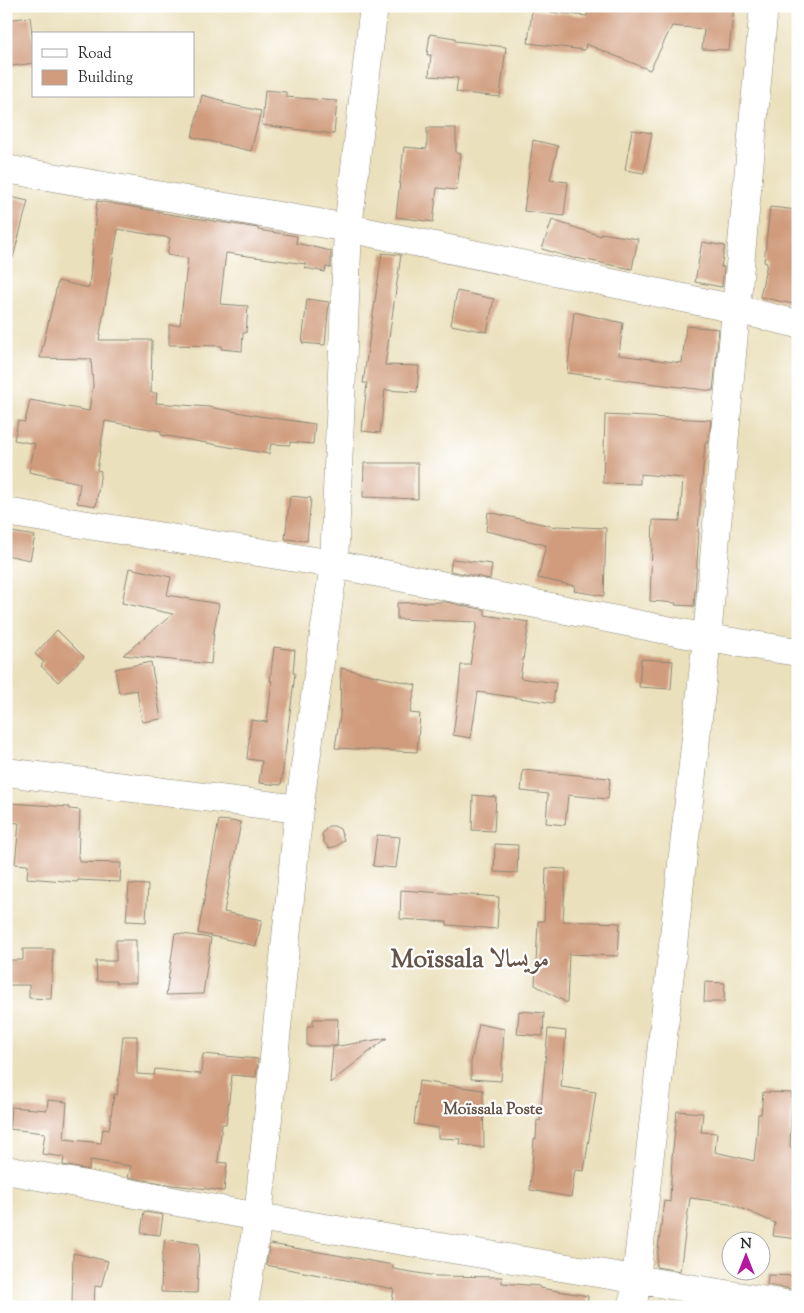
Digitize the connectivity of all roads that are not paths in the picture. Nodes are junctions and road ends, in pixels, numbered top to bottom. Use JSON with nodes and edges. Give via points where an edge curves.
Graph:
{"nodes":[{"id":1,"x":374,"y":6,"type":"edge"},
{"id":2,"x":764,"y":6,"type":"edge"},
{"id":3,"x":6,"y":169,"type":"edge"},
{"id":4,"x":348,"y":228,"type":"junction"},
{"id":5,"x":736,"y":309,"type":"junction"},
{"id":6,"x":798,"y":324,"type":"edge"},
{"id":7,"x":6,"y":512,"type":"edge"},
{"id":8,"x":334,"y":564,"type":"junction"},
{"id":9,"x":707,"y":638,"type":"junction"},
{"id":10,"x":798,"y":652,"type":"edge"},
{"id":11,"x":6,"y":772,"type":"edge"},
{"id":12,"x":299,"y":809,"type":"junction"},
{"id":13,"x":6,"y":1170,"type":"edge"},
{"id":14,"x":258,"y":1217,"type":"junction"},
{"id":15,"x":636,"y":1280,"type":"junction"},
{"id":16,"x":798,"y":1306,"type":"edge"},
{"id":17,"x":244,"y":1307,"type":"edge"},
{"id":18,"x":633,"y":1307,"type":"edge"}],
"edges":[{"from":1,"to":4,"type":"street"},
{"from":2,"to":5,"type":"street"},
{"from":3,"to":4,"type":"street"},
{"from":4,"to":5,"type":"street"},
{"from":4,"to":8,"type":"street"},
{"from":5,"to":6,"type":"street"},
{"from":5,"to":9,"type":"street"},
{"from":7,"to":8,"type":"street"},
{"from":8,"to":9,"type":"street"},
{"from":8,"to":12,"type":"street"},
{"from":9,"to":10,"type":"street"},
{"from":9,"to":15,"type":"street"},
{"from":11,"to":12,"type":"street"},
{"from":12,"to":14,"type":"street"},
{"from":13,"to":14,"type":"street"},
{"from":14,"to":15,"type":"street"},
{"from":14,"to":17,"type":"street"},
{"from":15,"to":16,"type":"street"},
{"from":15,"to":18,"type":"street"}]}
